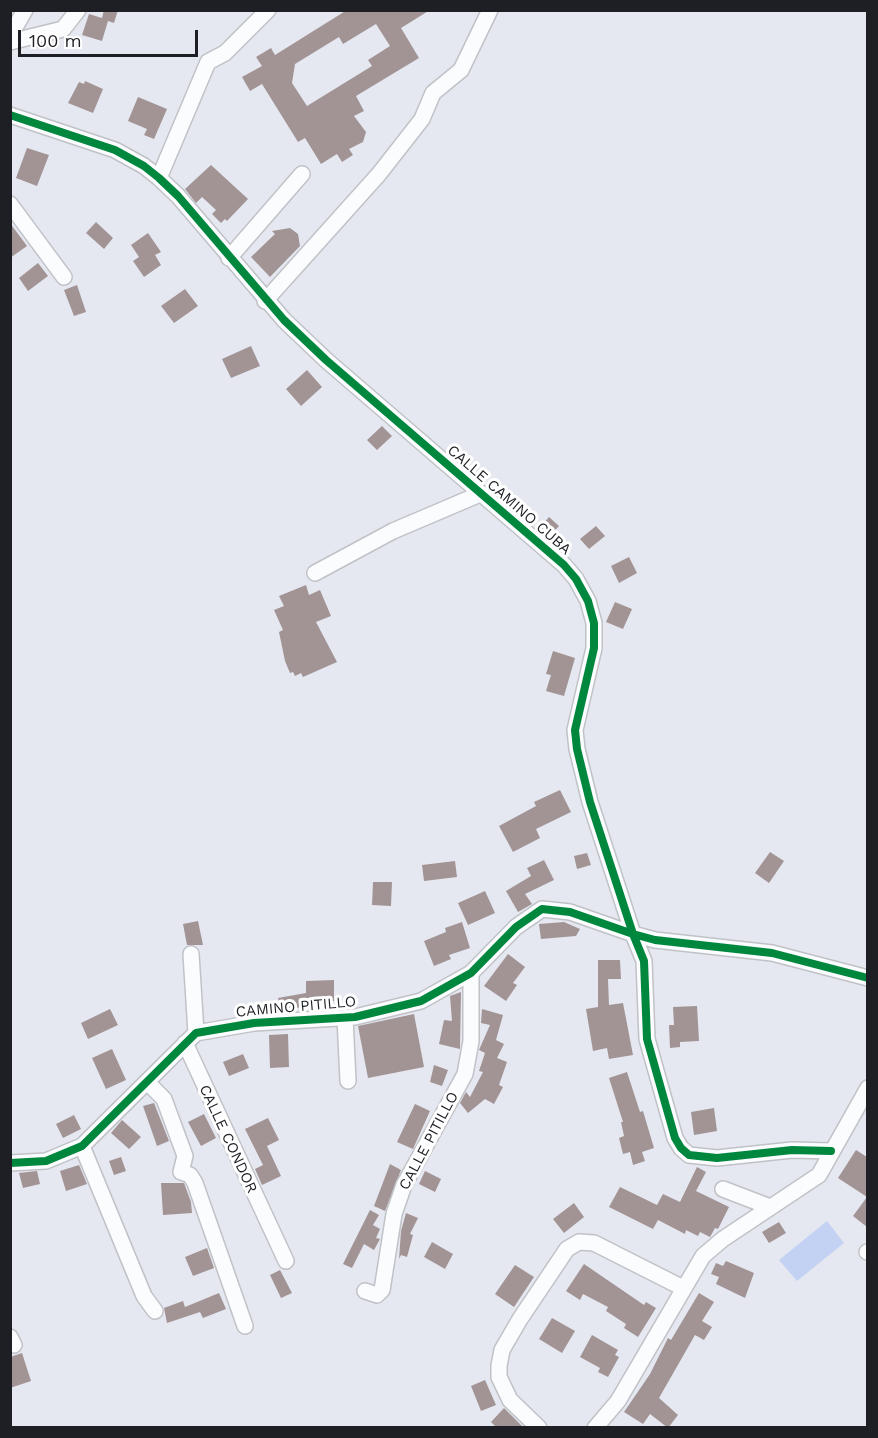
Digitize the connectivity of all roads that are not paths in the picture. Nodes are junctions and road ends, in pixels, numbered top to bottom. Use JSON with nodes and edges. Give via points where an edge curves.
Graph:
{"nodes":[{"id":1,"x":25,"y":10,"type":"edge"},
{"id":2,"x":78,"y":10,"type":"edge"},
{"id":3,"x":268,"y":10,"type":"edge"},
{"id":4,"x":490,"y":10,"type":"edge"},
{"id":5,"x":10,"y":36,"type":"edge"},
{"id":6,"x":10,"y":42,"type":"edge"},
{"id":7,"x":10,"y":115,"type":"edge"},
{"id":8,"x":302,"y":174,"type":"dead end"},
{"id":9,"x":159,"y":178,"type":"junction"},
{"id":10,"x":10,"y":204,"type":"edge"},
{"id":11,"x":230,"y":258,"type":"junction"},
{"id":12,"x":64,"y":277,"type":"dead end"},
{"id":13,"x":265,"y":301,"type":"junction"},
{"id":14,"x":480,"y":494,"type":"junction"},
{"id":15,"x":315,"y":573,"type":"dead end"},
{"id":16,"x":633,"y":934,"type":"junction"},
{"id":17,"x":191,"y":954,"type":"dead end"},
{"id":18,"x":471,"y":973,"type":"junction"},
{"id":19,"x":867,"y":978,"type":"edge"},
{"id":20,"x":345,"y":1018,"type":"junction"},
{"id":21,"x":190,"y":1038,"type":"junction"},
{"id":22,"x":348,"y":1081,"type":"dead end"},
{"id":23,"x":147,"y":1082,"type":"junction"},
{"id":24,"x":867,"y":1089,"type":"edge"},
{"id":25,"x":82,"y":1146,"type":"junction"},
{"id":26,"x":831,"y":1151,"type":"junction"},
{"id":27,"x":10,"y":1163,"type":"edge"},
{"id":28,"x":723,"y":1189,"type":"dead end"},
{"id":29,"x":770,"y":1207,"type":"junction"},
{"id":30,"x":286,"y":1261,"type":"dead end"},
{"id":31,"x":683,"y":1288,"type":"junction"},
{"id":32,"x":365,"y":1291,"type":"dead end"},
{"id":33,"x":155,"y":1311,"type":"dead end"},
{"id":34,"x":245,"y":1326,"type":"dead end"},
{"id":35,"x":539,"y":1428,"type":"edge"},
{"id":36,"x":595,"y":1428,"type":"edge"}],
"edges":[{"from":1,"to":5,"type":"street"},
{"from":2,"to":6,"type":"street","via":[[63,30]]},
{"from":3,"to":9,"type":"street","via":[[225,53],[208,62]]},
{"from":4,"to":13,"type":"street","via":[[461,70],[433,93],[422,119],[379,174]]},
{"from":7,"to":9,"type":"street","name":"CALLE CAMINO CUBA","via":[[115,150]]},
{"from":8,"to":11,"type":"street"},
{"from":9,"to":11,"type":"street","name":"CALLE CAMINO CUBA"},
{"from":10,"to":12,"type":"street"},
{"from":11,"to":13,"type":"street","name":"CALLE CAMINO CUBA"},
{"from":13,"to":14,"type":"street","name":"CALLE CAMINO CUBA","via":[[326,360]]},
{"from":14,"to":15,"type":"street","via":[[393,531]]},
{"from":14,"to":16,"type":"street","name":"CALLE CAMINO CUBA","via":[[564,565],[588,601],[594,623],[594,648],[575,730],[577,749]]},
{"from":16,"to":18,"type":"street","name":"CAMINO PITILLO","via":[[570,912],[542,909],[516,927]]},
{"from":16,"to":19,"type":"street","via":[[772,953]]},
{"from":16,"to":26,"type":"street","name":"CALLE CAMINO CUBA","via":[[644,961],[646,1039],[681,1148],[689,1155],[717,1158],[792,1150]]},
{"from":17,"to":21,"type":"street"},
{"from":18,"to":20,"type":"street","name":"CAMINO PITILLO","via":[[421,1001]]},
{"from":18,"to":32,"type":"street","name":"CALLE PITILLO","via":[[471,1041],[465,1074],[404,1185],[394,1214],[382,1290],[377,1295]]},
{"from":20,"to":21,"type":"street","name":"CAMINO PITILLO","via":[[254,1023]]},
{"from":20,"to":22,"type":"street"},
{"from":21,"to":23,"type":"street"},
{"from":21,"to":30,"type":"street","name":"CALLE CONDOR"},
{"from":23,"to":25,"type":"street"},
{"from":23,"to":34,"type":"street","via":[[164,1099],[185,1156],[182,1172],[195,1183]]},
{"from":24,"to":26,"type":"street"},
{"from":25,"to":27,"type":"street","via":[[46,1161]]},
{"from":25,"to":33,"type":"street","via":[[144,1296]]},
{"from":26,"to":29,"type":"street","via":[[819,1175]]},
{"from":28,"to":29,"type":"street"},
{"from":29,"to":31,"type":"street","via":[[711,1248]]},
{"from":31,"to":35,"type":"street","via":[[594,1243],[579,1242],[567,1249],[502,1350],[499,1377],[510,1400]]},
{"from":31,"to":36,"type":"street","via":[[618,1401]]}]}
